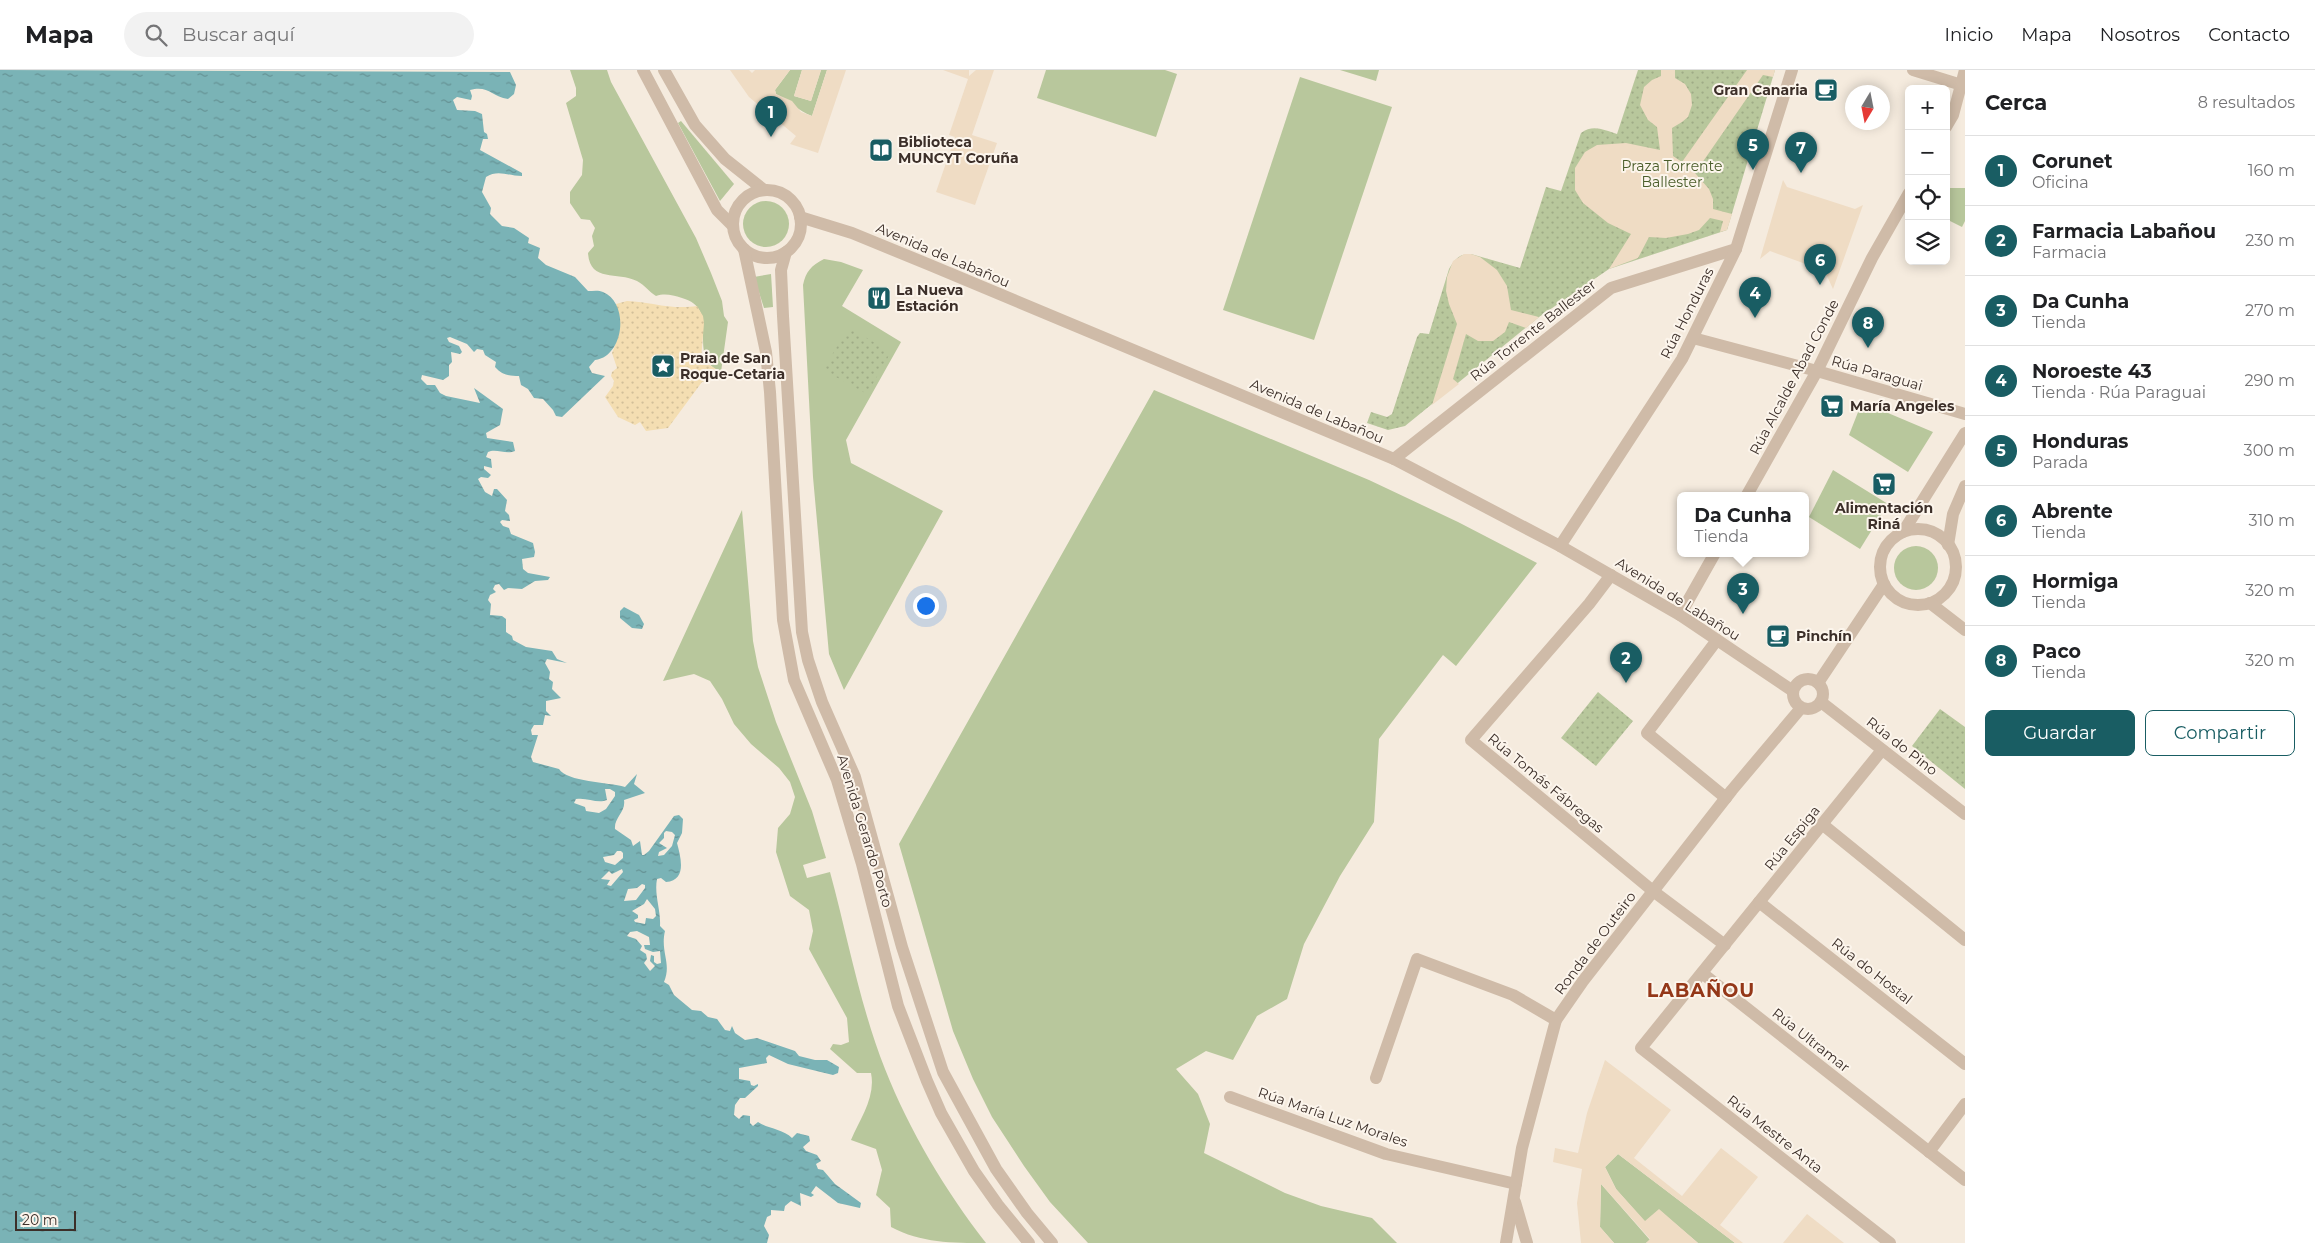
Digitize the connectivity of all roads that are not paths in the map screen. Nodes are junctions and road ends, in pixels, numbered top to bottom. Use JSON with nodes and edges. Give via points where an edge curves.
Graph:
{"nodes":[{"id":1,"x":643,"y":70,"type":"edge"},
{"id":2,"x":664,"y":70,"type":"edge"},
{"id":3,"x":1792,"y":70,"type":"edge"},
{"id":4,"x":1913,"y":70,"type":"edge"},
{"id":5,"x":1965,"y":70,"type":"edge"},
{"id":6,"x":1964,"y":86,"type":"edge"},
{"id":7,"x":1950,"y":121,"type":"edge"},
{"id":8,"x":764,"y":190,"type":"junction"},
{"id":9,"x":1905,"y":200,"type":"edge"},
{"id":10,"x":800,"y":217,"type":"junction"},
{"id":11,"x":733,"y":226,"type":"junction"},
{"id":12,"x":744,"y":249,"type":"junction"},
{"id":13,"x":1736,"y":249,"type":"junction"},
{"id":14,"x":786,"y":252,"type":"junction"},
{"id":15,"x":1693,"y":338,"type":"junction"},
{"id":16,"x":1817,"y":371,"type":"junction"},
{"id":17,"x":1965,"y":414,"type":"edge"},
{"id":18,"x":1965,"y":433,"type":"edge"},
{"id":19,"x":1394,"y":459,"type":"junction"},
{"id":20,"x":1965,"y":486,"type":"edge"},
{"id":21,"x":1749,"y":492,"type":"edge"},
{"id":22,"x":1903,"y":532,"type":"junction"},
{"id":23,"x":1560,"y":546,"type":"junction"},
{"id":24,"x":1950,"y":548,"type":"junction"},
{"id":25,"x":1713,"y":557,"type":"edge"},
{"id":26,"x":1965,"y":557,"type":"edge"},
{"id":27,"x":1611,"y":575,"type":"junction"},
{"id":28,"x":1884,"y":584,"type":"junction"},
{"id":29,"x":1930,"y":603,"type":"junction"},
{"id":30,"x":1680,"y":615,"type":"junction"},
{"id":31,"x":1965,"y":630,"type":"edge"},
{"id":32,"x":1717,"y":640,"type":"junction"},
{"id":33,"x":1818,"y":683,"type":"junction"},
{"id":34,"x":1793,"y":691,"type":"junction"},
{"id":35,"x":1821,"y":702,"type":"junction"},
{"id":36,"x":1802,"y":708,"type":"junction"},
{"id":37,"x":1882,"y":750,"type":"junction"},
{"id":38,"x":1726,"y":798,"type":"junction"},
{"id":39,"x":1965,"y":814,"type":"edge"},
{"id":40,"x":1822,"y":824,"type":"junction"},
{"id":41,"x":1653,"y":891,"type":"junction"},
{"id":42,"x":1760,"y":902,"type":"junction"},
{"id":43,"x":1965,"y":940,"type":"edge"},
{"id":44,"x":1725,"y":944,"type":"junction"},
{"id":45,"x":1702,"y":973,"type":"junction"},
{"id":46,"x":1556,"y":1020,"type":"junction"},
{"id":47,"x":1641,"y":1048,"type":"joint"},
{"id":48,"x":1965,"y":1064,"type":"edge"},
{"id":49,"x":1376,"y":1078,"type":"dead end"},
{"id":50,"x":1230,"y":1097,"type":"dead end"},
{"id":51,"x":1965,"y":1104,"type":"edge"},
{"id":52,"x":1929,"y":1152,"type":"junction"},
{"id":53,"x":1965,"y":1180,"type":"edge"},
{"id":54,"x":1514,"y":1191,"type":"junction"},
{"id":55,"x":1029,"y":1243,"type":"edge"},
{"id":56,"x":1052,"y":1243,"type":"edge"},
{"id":57,"x":1506,"y":1243,"type":"edge"},
{"id":58,"x":1527,"y":1243,"type":"edge"},
{"id":59,"x":1890,"y":1243,"type":"edge"}],
"edges":[{"from":1,"to":11,"type":"street","via":[[717,210]]},
{"from":2,"to":8,"type":"street","via":[[695,125],[725,158]]},
{"from":3,"to":13,"type":"street","name":"Rúa Honduras"},
{"from":4,"to":6,"type":"street"},
{"from":5,"to":6,"type":"street"},
{"from":6,"to":7,"type":"street"},
{"from":8,"to":10,"type":"street","via":[[782,194],[791,200]]},
{"from":8,"to":11,"type":"street","via":[[739,206]]},
{"from":9,"to":16,"type":"street","name":"Rúa Alcalde Abad Conde","via":[[1872,258]]},
{"from":10,"to":14,"type":"street","via":[[799,237]]},
{"from":10,"to":19,"type":"street","name":"Avenida de Labañou","via":[[852,233]]},
{"from":11,"to":12,"type":"street"},
{"from":12,"to":14,"type":"street","via":[[760,257]]},
{"from":12,"to":55,"type":"street","name":"Avenida Gerardo Porto","via":[[766,352],[783,620],[794,680],[837,780],[898,1006],[927,1082],[974,1171]]},
{"from":13,"to":15,"type":"street","name":"Rúa Honduras"},
{"from":13,"to":19,"type":"street","name":"Rúa Torrente Ballester","via":[[1611,288]]},
{"from":14,"to":56,"type":"street","name":"Avenida Gerardo Porto","via":[[781,270],[783,316],[802,632],[808,660],[822,702],[855,777],[902,947],[942,1072],[996,1169]]},
{"from":15,"to":16,"type":"street","name":"Rúa Paraguai"},
{"from":15,"to":23,"type":"street","name":"Rúa Honduras"},
{"from":16,"to":17,"type":"street","name":"Rúa Paraguai"},
{"from":16,"to":21,"type":"street","name":"Rúa Alcalde Abad Conde"},
{"from":18,"to":22,"type":"street"},
{"from":19,"to":23,"type":"street","name":"Avenida de Labañou"},
{"from":20,"to":24,"type":"street","via":[[1953,514]]},
{"from":22,"to":24,"type":"street","via":[[1928,531],[1940,536]]},
{"from":22,"to":28,"type":"street","via":[[1893,538],[1880,560]]},
{"from":23,"to":27,"type":"street","name":"Avenida de Labañou"},
{"from":24,"to":26,"type":"street"},
{"from":24,"to":29,"type":"street","via":[[1955,566],[1953,582]]},
{"from":25,"to":30,"type":"street"},
{"from":27,"to":30,"type":"street","name":"Avenida de Labañou"},
{"from":27,"to":41,"type":"street","name":"Rúa Tomás Fábregas","via":[[1471,740]]},
{"from":28,"to":29,"type":"street","via":[[1890,593],[1904,602]]},
{"from":28,"to":33,"type":"street"},
{"from":29,"to":31,"type":"street"},
{"from":30,"to":32,"type":"street","name":"Avenida de Labañou"},
{"from":32,"to":34,"type":"street","name":"Avenida de Labañou"},
{"from":32,"to":38,"type":"street","via":[[1647,733]]},
{"from":33,"to":34,"type":"street","via":[[1805,680]]},
{"from":33,"to":35,"type":"street","via":[[1823,692]]},
{"from":34,"to":36,"type":"street","via":[[1795,703]]},
{"from":35,"to":36,"type":"street","via":[[1810,709]]},
{"from":35,"to":37,"type":"street","name":"Rúa do Pino"},
{"from":36,"to":38,"type":"street","name":"Ronda de Outeiro"},
{"from":37,"to":39,"type":"street","name":"Rúa do Pino"},
{"from":37,"to":40,"type":"street","name":"Rúa Espiga"},
{"from":38,"to":41,"type":"street","name":"Ronda de Outeiro"},
{"from":40,"to":42,"type":"street","name":"Rúa Espiga"},
{"from":40,"to":43,"type":"street"},
{"from":41,"to":44,"type":"street"},
{"from":41,"to":46,"type":"street","name":"Ronda de Outeiro"},
{"from":42,"to":44,"type":"street","name":"Rúa Espiga"},
{"from":42,"to":48,"type":"street","name":"Rúa do Hostal"},
{"from":44,"to":45,"type":"street","name":"Rúa Espiga"},
{"from":45,"to":47,"type":"street","name":"Rúa Espiga"},
{"from":45,"to":52,"type":"street","name":"Rúa Ultramar"},
{"from":46,"to":49,"type":"street","via":[[1513,995],[1417,959]]},
{"from":46,"to":54,"type":"street","name":"Ronda de Outeiro"},
{"from":47,"to":59,"type":"street","name":"Rúa Mestre Anta"},
{"from":50,"to":54,"type":"street","name":"Rúa María Luz Morales","via":[[1386,1154]]},
{"from":51,"to":52,"type":"street"},
{"from":52,"to":53,"type":"street","name":"Rúa Ultramar"},
{"from":54,"to":57,"type":"street","name":"Ronda de Outeiro"},
{"from":54,"to":58,"type":"street"}]}
